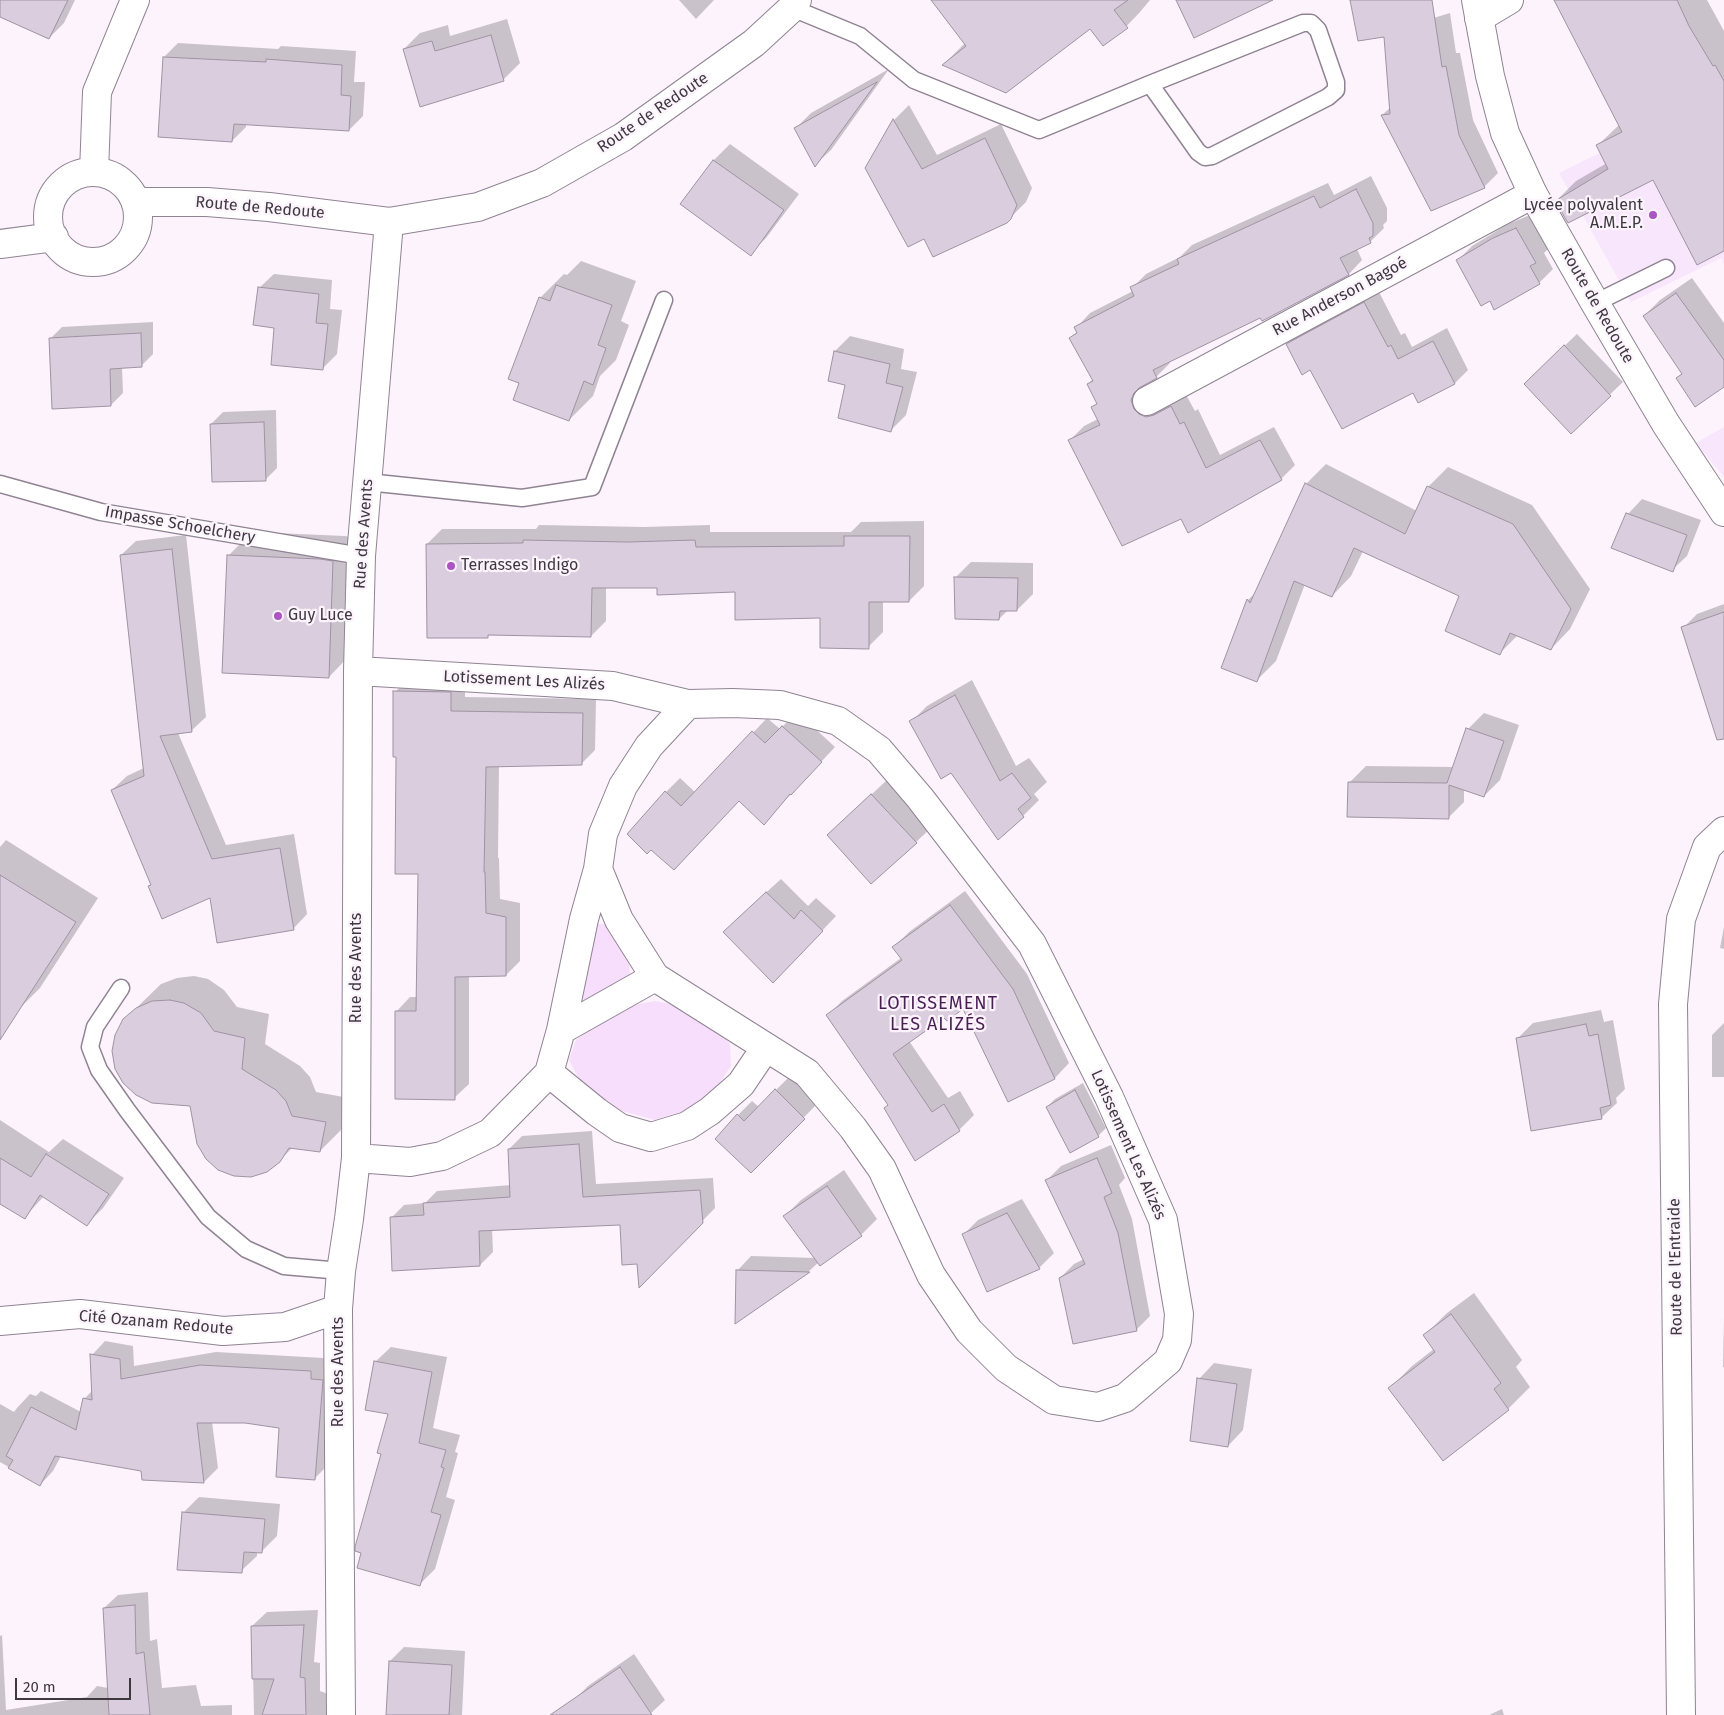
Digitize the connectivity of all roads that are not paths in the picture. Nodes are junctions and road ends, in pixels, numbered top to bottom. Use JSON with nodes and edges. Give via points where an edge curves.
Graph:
{"nodes":[{"id":1,"x":135,"y":0,"type":"edge"},
{"id":2,"x":1509,"y":0,"type":"edge"},
{"id":3,"x":794,"y":4,"type":"edge"},
{"id":4,"x":1478,"y":9,"type":"edge"},
{"id":5,"x":1150,"y":84,"type":"junction"},
{"id":6,"x":94,"y":172,"type":"junction"},
{"id":7,"x":1533,"y":194,"type":"junction"},
{"id":8,"x":136,"y":202,"type":"junction"},
{"id":9,"x":390,"y":222,"type":"junction"},
{"id":10,"x":54,"y":237,"type":"junction"},
{"id":11,"x":0,"y":244,"type":"edge"},
{"id":12,"x":1666,"y":268,"type":"dead end"},
{"id":13,"x":664,"y":300,"type":"dead end"},
{"id":14,"x":1595,"y":304,"type":"junction"},
{"id":15,"x":1147,"y":401,"type":"dead end"},
{"id":16,"x":367,"y":482,"type":"junction"},
{"id":17,"x":0,"y":484,"type":"edge"},
{"id":18,"x":1724,"y":512,"type":"edge"},
{"id":19,"x":361,"y":556,"type":"junction"},
{"id":20,"x":358,"y":671,"type":"junction"},
{"id":21,"x":688,"y":704,"type":"junction"},
{"id":22,"x":1724,"y":831,"type":"edge"},
{"id":23,"x":598,"y":869,"type":"junction"},
{"id":24,"x":655,"y":977,"type":"junction"},
{"id":25,"x":121,"y":988,"type":"dead end"},
{"id":26,"x":561,"y":1030,"type":"junction"},
{"id":27,"x":766,"y":1047,"type":"junction"},
{"id":28,"x":549,"y":1073,"type":"junction"},
{"id":29,"x":356,"y":1158,"type":"junction"},
{"id":30,"x":341,"y":1270,"type":"junction"},
{"id":31,"x":338,"y":1309,"type":"junction"},
{"id":32,"x":0,"y":1321,"type":"edge"},
{"id":33,"x":341,"y":1715,"type":"edge"},
{"id":34,"x":1682,"y":1715,"type":"edge"}],
"edges":[{"from":1,"to":6,"type":"street","via":[[97,92]]},
{"from":2,"to":4,"type":"street"},
{"from":3,"to":5,"type":"lane","via":[[860,36],[914,80],[1039,130]]},
{"from":3,"to":9,"type":"street","name":"Route de Redoute","via":[[754,43],[623,137],[542,183],[478,207]]},
{"from":4,"to":7,"type":"street","name":"Route de Redoute","via":[[1490,76],[1506,134]]},
{"from":5,"to":5,"type":"lane","via":[[1198,152],[1205,157],[1328,97],[1336,90],[1318,30],[1312,23],[1303,23]]},
{"from":6,"to":8,"type":"street","via":[[120,180]]},
{"from":6,"to":10,"type":"street","via":[[72,177],[55,193],[49,214]]},
{"from":7,"to":14,"type":"street","name":"Route de Redoute"},
{"from":7,"to":15,"type":"street","name":"Rue Anderson Bagoé"},
{"from":8,"to":9,"type":"street","name":"Route de Redoute","via":[[207,202]]},
{"from":8,"to":10,"type":"street","via":[[139,217],[136,232],[129,245],[111,258],[89,262],[75,258],[62,249]]},
{"from":9,"to":16,"type":"street","name":"Rue des Avents"},
{"from":10,"to":11,"type":"street"},
{"from":12,"to":14,"type":"lane"},
{"from":13,"to":16,"type":"lane","via":[[592,487],[522,498]]},
{"from":14,"to":18,"type":"street","name":"Route de Redoute","via":[[1666,424]]},
{"from":16,"to":19,"type":"street","name":"Rue des Avents"},
{"from":17,"to":19,"type":"lane","name":"Impasse Schoelchery","via":[[101,512]]},
{"from":19,"to":20,"type":"street","name":"Rue des Avents"},
{"from":20,"to":21,"type":"street","name":"Lotissement Les Alizés","via":[[613,686]]},
{"from":20,"to":29,"type":"street","name":"Rue des Avents"},
{"from":21,"to":23,"type":"street","via":[[649,746],[623,786],[603,834]]},
{"from":21,"to":27,"type":"street","name":"Lotissement Les Alizés","via":[[780,705],[838,721],[879,750],[1032,944],[1109,1097],[1163,1220],[1179,1314],[1177,1340],[1168,1361],[1125,1398],[1098,1407],[1054,1400],[1006,1368],[969,1331],[931,1275],[882,1169],[853,1128],[807,1073]]},
{"from":22,"to":34,"type":"street","name":"Route de l'Entraide","via":[[1707,848],[1681,919],[1673,1004]]},
{"from":23,"to":24,"type":"street","name":"Lotissement Les Alizés","via":[[619,920]]},
{"from":23,"to":26,"type":"street"},
{"from":24,"to":26,"type":"street"},
{"from":24,"to":27,"type":"street","name":"Lotissement Les Alizés"},
{"from":25,"to":30,"type":"lane","via":[[95,1026],[90,1047],[99,1070],[208,1217],[246,1249],[284,1266]]},
{"from":26,"to":28,"type":"street"},
{"from":27,"to":28,"type":"street","via":[[741,1084],[710,1111],[688,1126],[650,1137],[620,1128]]},
{"from":28,"to":29,"type":"street","via":[[490,1133],[442,1156],[410,1162]]},
{"from":29,"to":30,"type":"street","name":"Rue des Avents"},
{"from":30,"to":31,"type":"street","name":"Rue des Avents"},
{"from":31,"to":32,"type":"street","name":"Cité Ozanam Redoute","via":[[285,1328],[223,1331],[80,1314]]},
{"from":31,"to":33,"type":"street","name":"Rue des Avents"}]}
